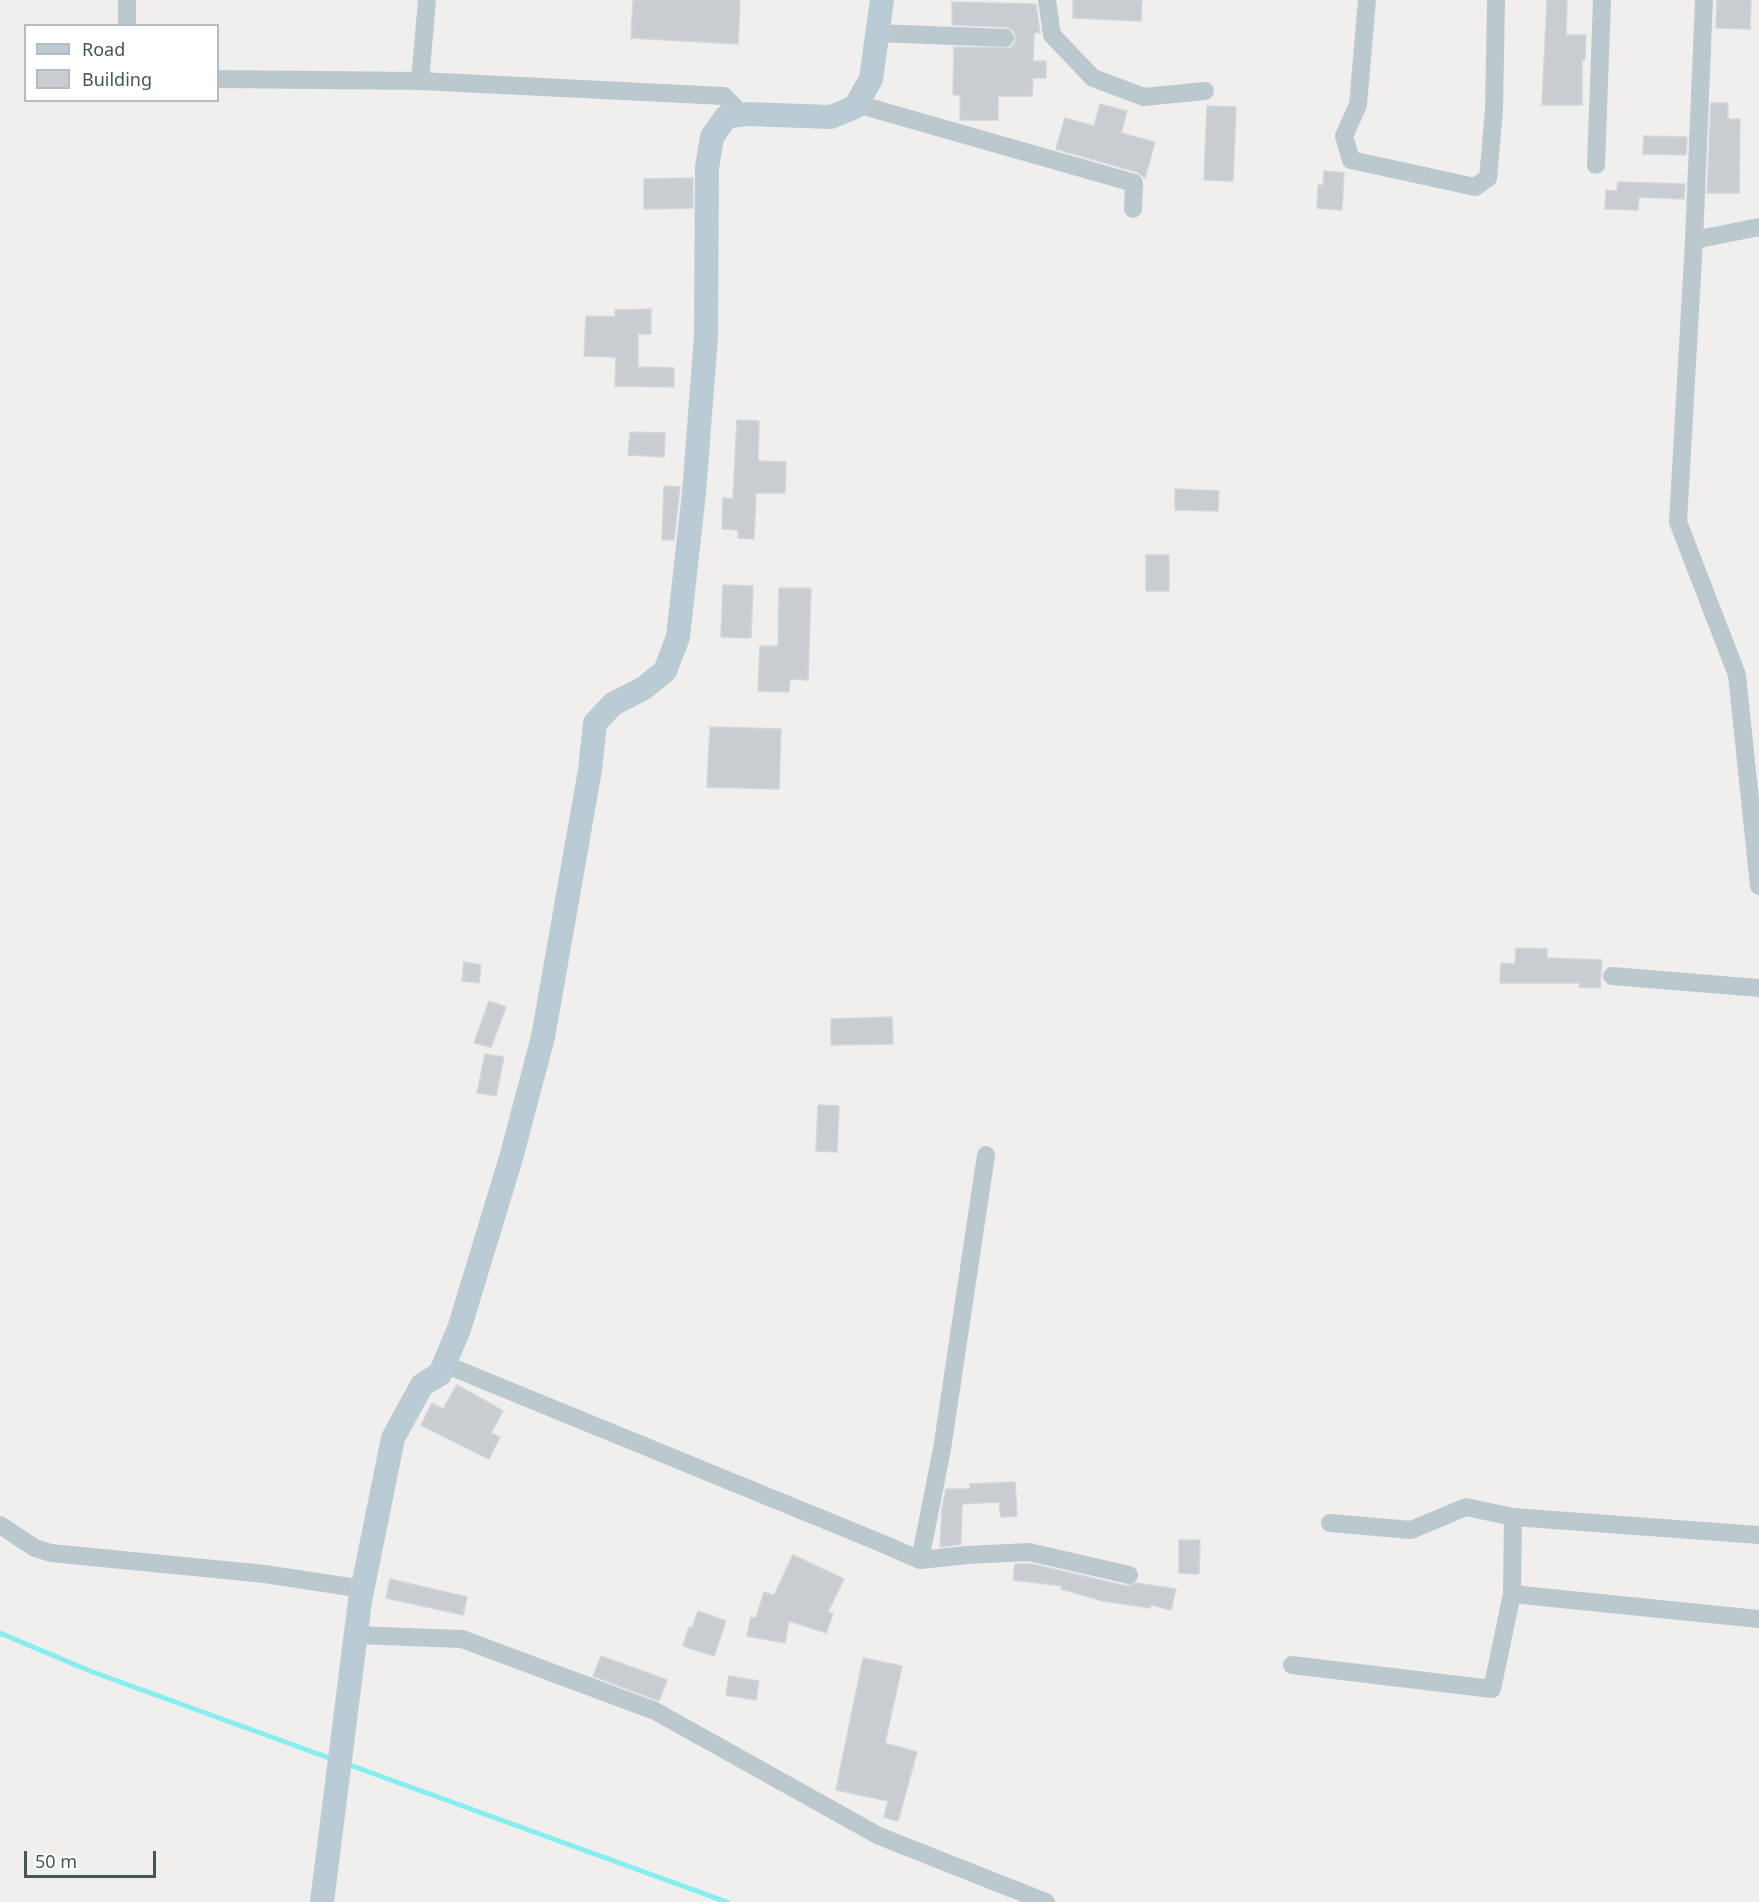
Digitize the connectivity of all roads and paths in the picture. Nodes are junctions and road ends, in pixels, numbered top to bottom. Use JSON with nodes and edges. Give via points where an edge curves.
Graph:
{"nodes":[{"id":1,"x":127,"y":0,"type":"edge"},
{"id":2,"x":427,"y":0,"type":"edge"},
{"id":3,"x":882,"y":0,"type":"edge"},
{"id":4,"x":1047,"y":0,"type":"edge"},
{"id":5,"x":1367,"y":0,"type":"edge"},
{"id":6,"x":1496,"y":0,"type":"edge"},
{"id":7,"x":1602,"y":0,"type":"edge"},
{"id":8,"x":1704,"y":0,"type":"edge"},
{"id":9,"x":127,"y":24,"type":"edge"},
{"id":10,"x":877,"y":33,"type":"junction"},
{"id":11,"x":1005,"y":38,"type":"dead end"},
{"id":12,"x":219,"y":79,"type":"edge"},
{"id":13,"x":420,"y":81,"type":"junction"},
{"id":14,"x":1205,"y":91,"type":"dead end"},
{"id":15,"x":857,"y":104,"type":"junction"},
{"id":16,"x":742,"y":115,"type":"junction"},
{"id":17,"x":1596,"y":165,"type":"dead end"},
{"id":18,"x":1133,"y":209,"type":"dead end"},
{"id":19,"x":1759,"y":227,"type":"edge"},
{"id":20,"x":1694,"y":240,"type":"junction"},
{"id":21,"x":1759,"y":886,"type":"edge"},
{"id":22,"x":1612,"y":976,"type":"dead end"},
{"id":23,"x":1759,"y":988,"type":"edge"},
{"id":24,"x":986,"y":1155,"type":"dead end"},
{"id":25,"x":444,"y":1364,"type":"junction"},
{"id":26,"x":1513,"y":1518,"type":"junction"},
{"id":27,"x":1330,"y":1523,"type":"dead end"},
{"id":28,"x":0,"y":1525,"type":"edge"},
{"id":29,"x":1759,"y":1535,"type":"edge"},
{"id":30,"x":920,"y":1560,"type":"junction"},
{"id":31,"x":1129,"y":1575,"type":"dead end"},
{"id":32,"x":363,"y":1588,"type":"junction"},
{"id":33,"x":1512,"y":1594,"type":"junction"},
{"id":34,"x":1759,"y":1619,"type":"edge"},
{"id":35,"x":355,"y":1635,"type":"junction"},
{"id":36,"x":1292,"y":1665,"type":"dead end"},
{"id":37,"x":322,"y":1902,"type":"edge"},
{"id":38,"x":1046,"y":1902,"type":"edge"}],
"edges":[{"from":1,"to":9,"type":"street"},
{"from":2,"to":13,"type":"street"},
{"from":3,"to":10,"type":"street"},
{"from":4,"to":14,"type":"street","via":[[1052,35],[1093,78],[1144,97]]},
{"from":5,"to":6,"type":"street","via":[[1358,105],[1344,136],[1351,160],[1475,187],[1488,178]]},
{"from":7,"to":17,"type":"street"},
{"from":8,"to":20,"type":"street"},
{"from":10,"to":11,"type":"street"},
{"from":10,"to":15,"type":"street","via":[[871,79]]},
{"from":12,"to":13,"type":"street"},
{"from":13,"to":16,"type":"street","via":[[724,96]]},
{"from":15,"to":16,"type":"street","via":[[831,117]]},
{"from":15,"to":18,"type":"street","via":[[1134,183]]},
{"from":16,"to":25,"type":"street","via":[[726,117],[712,137],[707,168],[706,336],[678,637],[665,671],[644,688],[613,704],[595,723],[543,1037],[508,1169],[459,1329]]},
{"from":19,"to":20,"type":"street"},
{"from":20,"to":21,"type":"street","via":[[1678,522],[1737,675]]},
{"from":22,"to":23,"type":"street"},
{"from":24,"to":30,"type":"street","via":[[942,1449]]},
{"from":25,"to":30,"type":"street"},
{"from":25,"to":32,"type":"street","via":[[440,1374],[422,1385],[393,1438]]},
{"from":26,"to":27,"type":"street","via":[[1466,1507],[1411,1530]]},
{"from":26,"to":29,"type":"street"},
{"from":26,"to":33,"type":"street"},
{"from":28,"to":32,"type":"street","via":[[35,1548],[51,1553]]},
{"from":30,"to":31,"type":"street","via":[[1029,1552]]},
{"from":32,"to":35,"type":"street"},
{"from":33,"to":34,"type":"street"},
{"from":33,"to":36,"type":"street","via":[[1492,1689]]},
{"from":35,"to":37,"type":"street"},
{"from":35,"to":38,"type":"street","via":[[462,1639],[655,1711],[879,1836]]}]}
